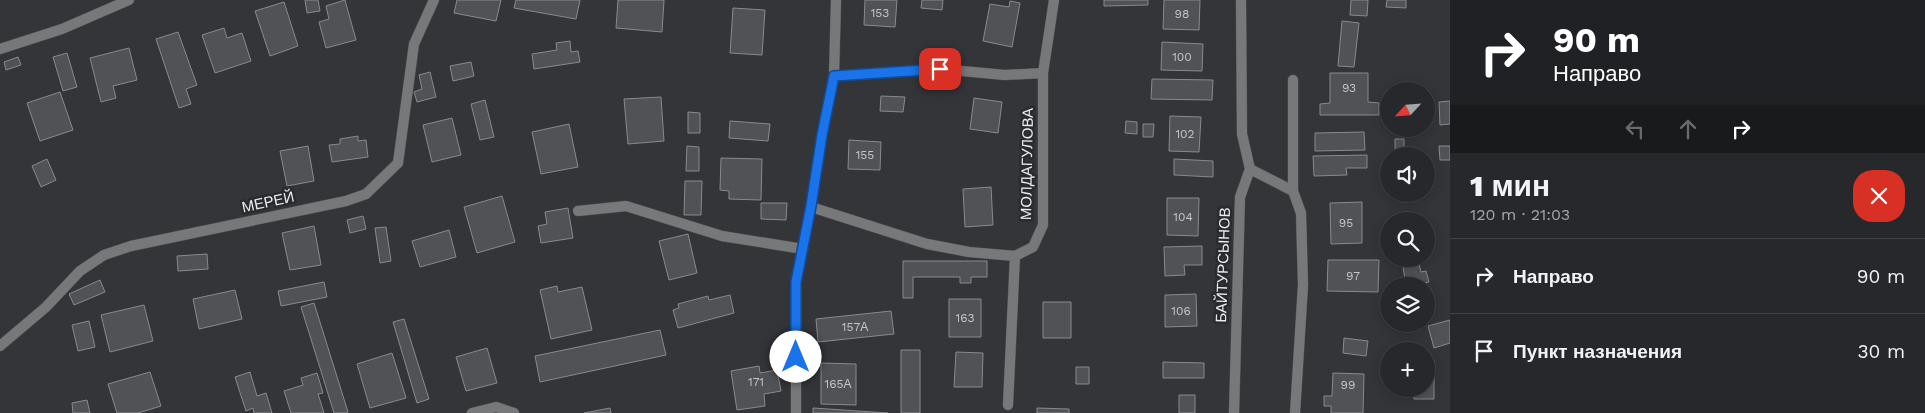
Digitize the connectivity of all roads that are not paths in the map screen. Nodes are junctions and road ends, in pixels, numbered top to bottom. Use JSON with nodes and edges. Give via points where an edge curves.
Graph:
{"nodes":[{"id":1,"x":129,"y":0,"type":"edge"},
{"id":2,"x":434,"y":0,"type":"edge"},
{"id":3,"x":836,"y":0,"type":"edge"},
{"id":4,"x":1054,"y":0,"type":"edge"},
{"id":5,"x":1241,"y":0,"type":"edge"},
{"id":6,"x":0,"y":49,"type":"edge"},
{"id":7,"x":1043,"y":73,"type":"junction"},
{"id":8,"x":834,"y":76,"type":"junction"},
{"id":9,"x":1293,"y":80,"type":"dead end"},
{"id":10,"x":1250,"y":169,"type":"junction"},
{"id":11,"x":1294,"y":190,"type":"junction"},
{"id":12,"x":811,"y":206,"type":"junction"},
{"id":13,"x":578,"y":211,"type":"dead end"},
{"id":14,"x":803,"y":249,"type":"junction"},
{"id":15,"x":1015,"y":256,"type":"junction"},
{"id":16,"x":0,"y":346,"type":"edge"},
{"id":17,"x":1008,"y":405,"type":"dead end"},
{"id":18,"x":472,"y":413,"type":"edge"},
{"id":19,"x":514,"y":413,"type":"edge"},
{"id":20,"x":796,"y":413,"type":"edge"},
{"id":21,"x":1234,"y":413,"type":"edge"},
{"id":22,"x":1296,"y":413,"type":"edge"}],
"edges":[{"from":1,"to":6,"type":"street"},
{"from":2,"to":16,"type":"street","name":"МЕРЕЙ","via":[[414,44],[398,163],[366,194],[104,254],[80,271],[46,308]]},
{"from":3,"to":8,"type":"street"},
{"from":4,"to":7,"type":"street","name":"МОЛДАГУЛОВА"},
{"from":5,"to":10,"type":"street","via":[[1242,134]]},
{"from":7,"to":8,"type":"street","via":[[1005,75],[940,69]]},
{"from":7,"to":15,"type":"street","name":"МОЛДАГУЛОВА","via":[[1043,225],[1033,247]]},
{"from":8,"to":12,"type":"street"},
{"from":9,"to":11,"type":"street"},
{"from":10,"to":11,"type":"street"},
{"from":10,"to":21,"type":"street","name":"БАЙТУРСЫНОВ","via":[[1240,197]]},
{"from":11,"to":22,"type":"street","via":[[1301,213],[1303,285]]},
{"from":12,"to":14,"type":"street"},
{"from":12,"to":15,"type":"street","via":[[927,244]]},
{"from":13,"to":14,"type":"street","via":[[626,206],[722,236]]},
{"from":14,"to":20,"type":"street","via":[[796,282]]},
{"from":15,"to":17,"type":"street"},
{"from":18,"to":19,"type":"street","via":[[496,407]]}]}
